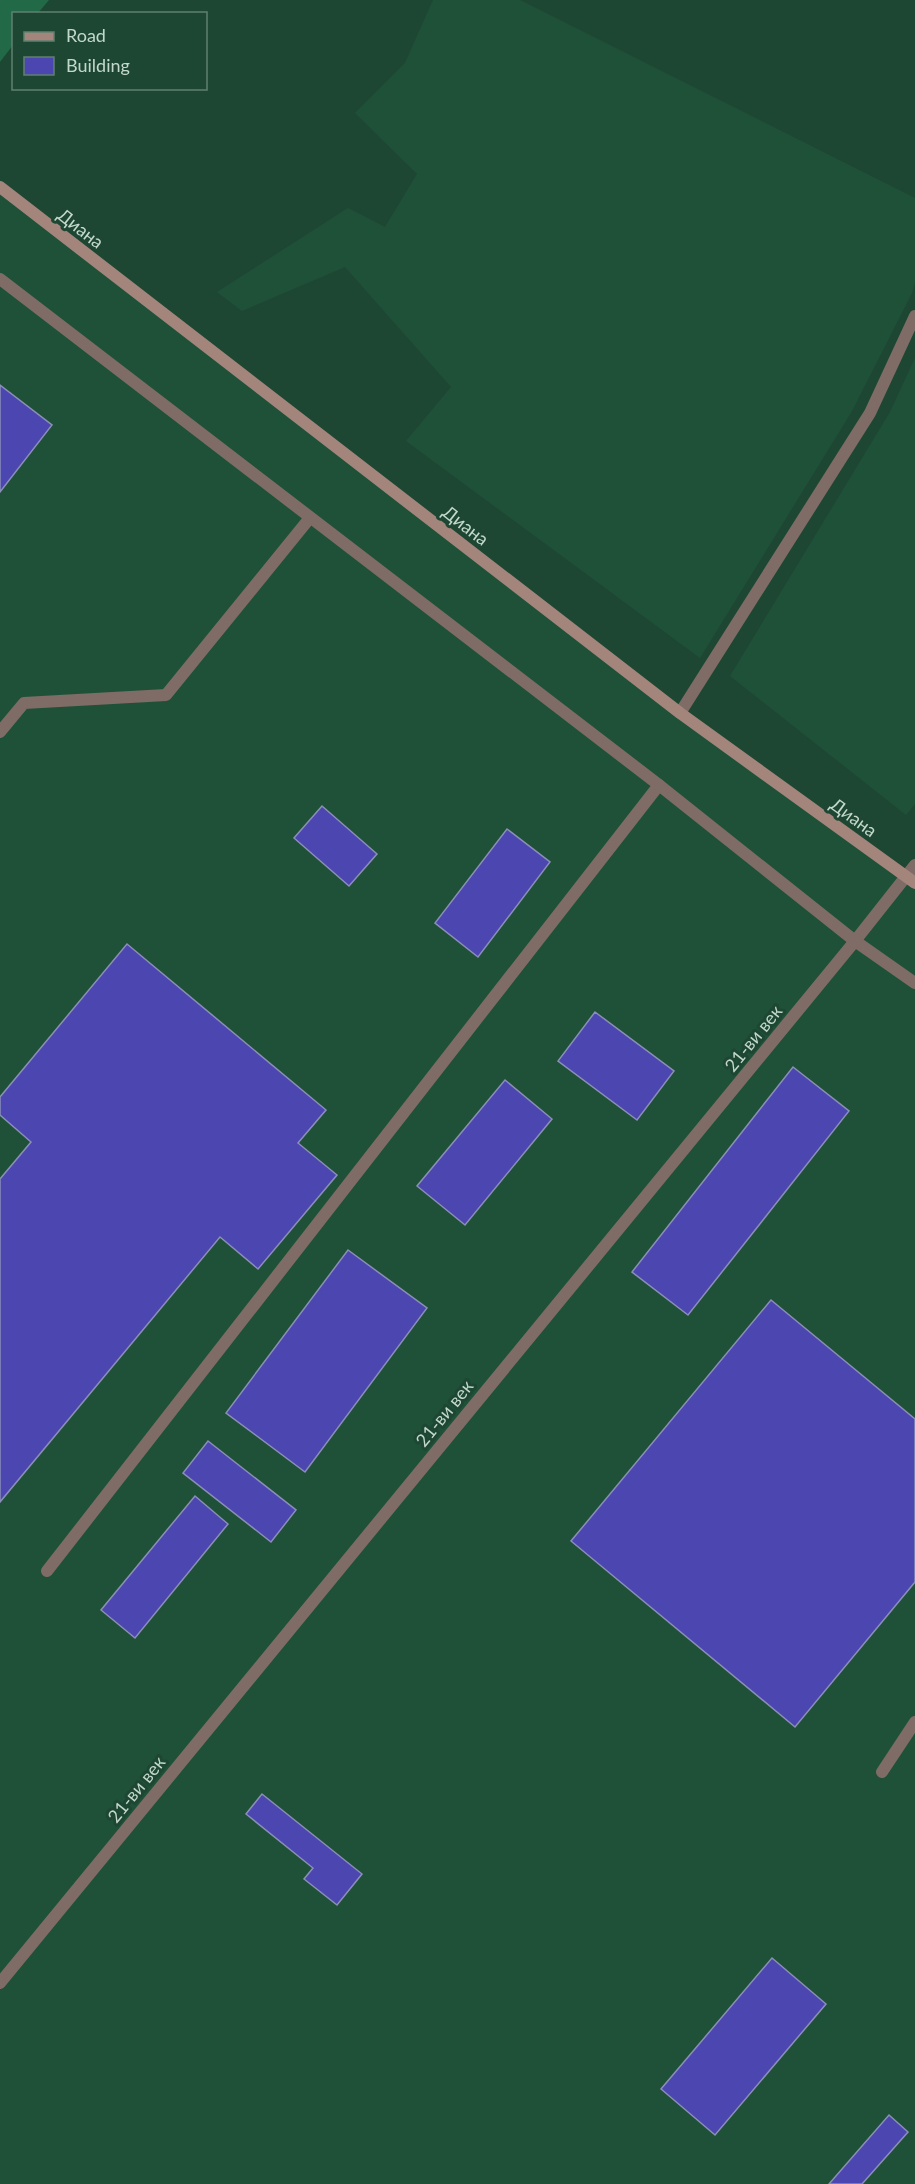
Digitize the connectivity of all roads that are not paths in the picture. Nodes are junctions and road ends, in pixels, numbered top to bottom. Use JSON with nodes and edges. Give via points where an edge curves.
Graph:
{"nodes":[{"id":1,"x":0,"y":188,"type":"edge"},
{"id":2,"x":0,"y":279,"type":"edge"},
{"id":3,"x":915,"y":316,"type":"edge"},
{"id":4,"x":309,"y":519,"type":"junction"},
{"id":5,"x":680,"y":713,"type":"junction"},
{"id":6,"x":0,"y":732,"type":"edge"},
{"id":7,"x":659,"y":785,"type":"junction"},
{"id":8,"x":915,"y":865,"type":"edge"},
{"id":9,"x":910,"y":880,"type":"edge"},
{"id":10,"x":855,"y":941,"type":"junction"},
{"id":11,"x":915,"y":983,"type":"edge"},
{"id":12,"x":47,"y":1571,"type":"dead end"},
{"id":13,"x":915,"y":1722,"type":"edge"},
{"id":14,"x":882,"y":1772,"type":"dead end"},
{"id":15,"x":0,"y":1983,"type":"edge"}],
"edges":[{"from":1,"to":5,"type":"main road","name":"Диана"},
{"from":2,"to":4,"type":"street"},
{"from":3,"to":5,"type":"street","via":[[870,413]]},
{"from":4,"to":6,"type":"street","via":[[166,694],[24,703]]},
{"from":4,"to":7,"type":"street"},
{"from":5,"to":9,"type":"main road","name":"Диана"},
{"from":7,"to":10,"type":"street"},
{"from":7,"to":12,"type":"street"},
{"from":8,"to":9,"type":"street","name":"21-ви век"},
{"from":9,"to":10,"type":"street","name":"21-ви век"},
{"from":10,"to":11,"type":"street"},
{"from":10,"to":15,"type":"street","name":"21-ви век"},
{"from":13,"to":14,"type":"street"}]}
